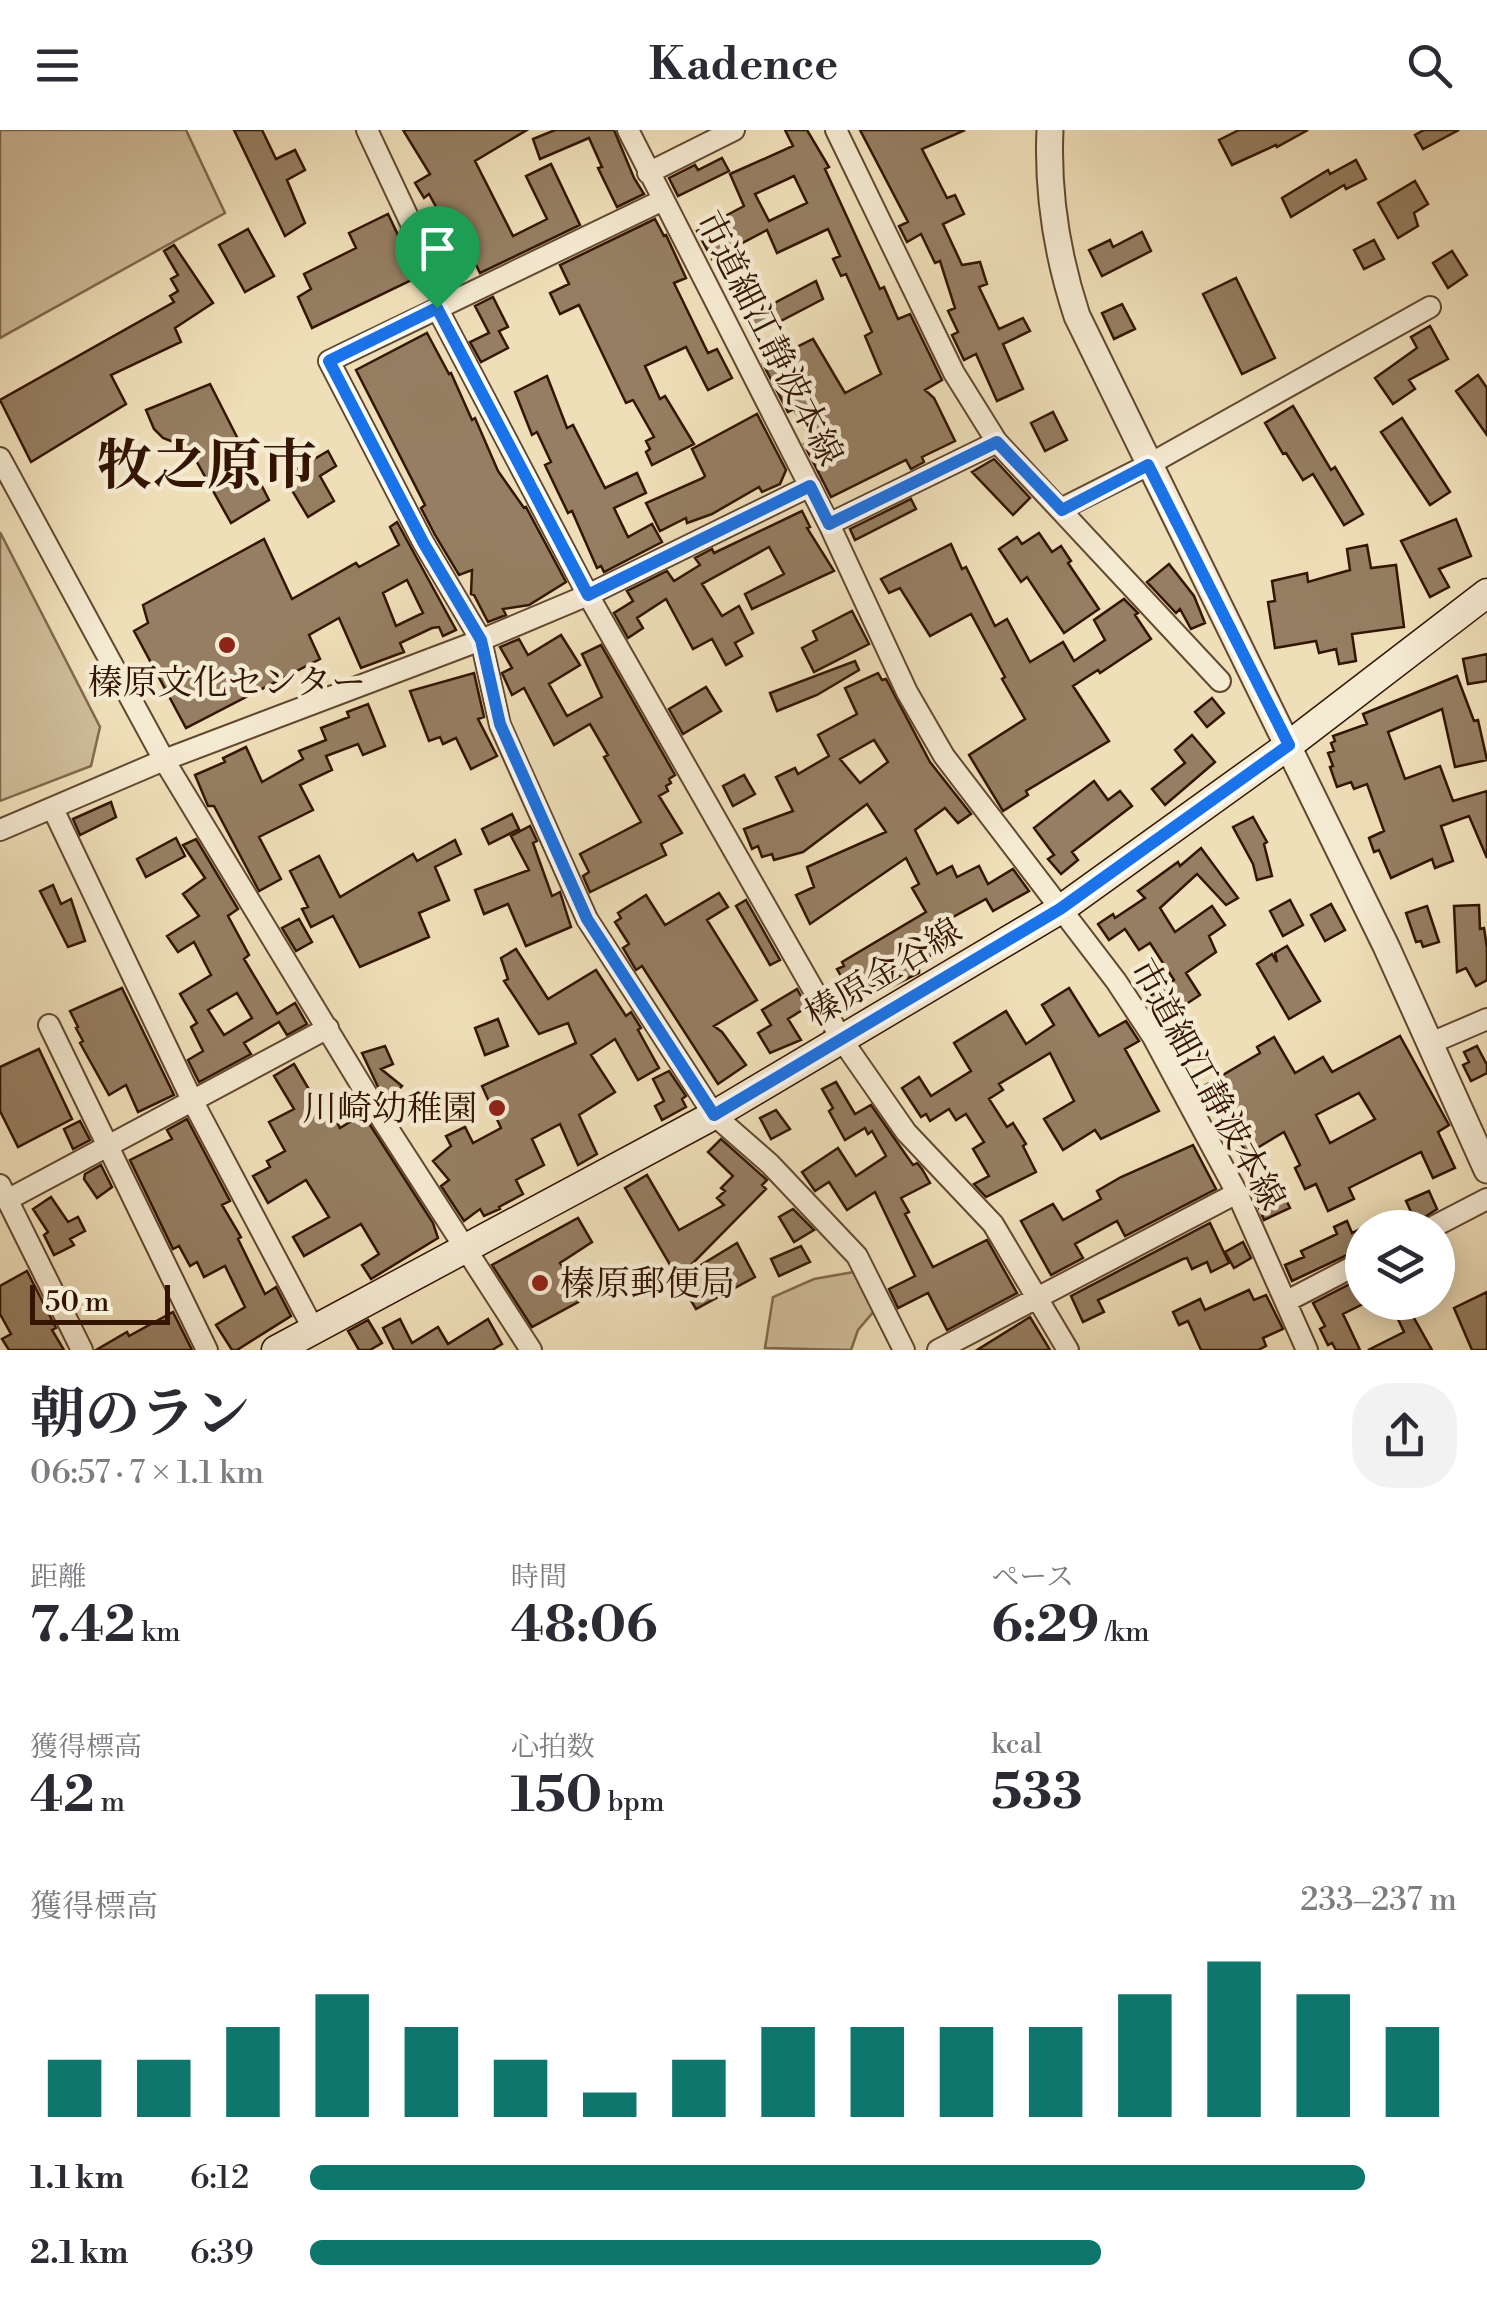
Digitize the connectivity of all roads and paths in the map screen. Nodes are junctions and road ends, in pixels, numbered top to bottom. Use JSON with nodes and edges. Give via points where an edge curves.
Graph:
{"nodes":[{"id":1,"x":367,"y":130,"type":"edge"},
{"id":2,"x":628,"y":130,"type":"edge"},
{"id":3,"x":734,"y":130,"type":"edge"},
{"id":4,"x":836,"y":130,"type":"edge"},
{"id":5,"x":1050,"y":130,"type":"edge"},
{"id":6,"x":648,"y":172,"type":"junction"},
{"id":7,"x":662,"y":200,"type":"junction"},
{"id":8,"x":442,"y":305,"type":"junction"},
{"id":9,"x":1430,"y":307,"type":"dead end"},
{"id":10,"x":997,"y":442,"type":"junction"},
{"id":11,"x":0,"y":458,"type":"edge"},
{"id":12,"x":1148,"y":465,"type":"junction"},
{"id":13,"x":810,"y":486,"type":"junction"},
{"id":14,"x":1062,"y":510,"type":"junction"},
{"id":15,"x":829,"y":524,"type":"junction"},
{"id":16,"x":1487,"y":593,"type":"edge"},
{"id":17,"x":588,"y":595,"type":"junction"},
{"id":18,"x":481,"y":640,"type":"junction"},
{"id":19,"x":1220,"y":681,"type":"dead end"},
{"id":20,"x":1289,"y":745,"type":"junction"},
{"id":21,"x":164,"y":760,"type":"junction"},
{"id":22,"x":53,"y":809,"type":"junction"},
{"id":23,"x":0,"y":830,"type":"edge"},
{"id":24,"x":1060,"y":909,"type":"junction"},
{"id":25,"x":1487,"y":1019,"type":"edge"},
{"id":26,"x":49,"y":1025,"type":"dead end"},
{"id":27,"x":328,"y":1028,"type":"junction"},
{"id":28,"x":842,"y":1040,"type":"junction"},
{"id":29,"x":1431,"y":1044,"type":"junction"},
{"id":30,"x":192,"y":1100,"type":"junction"},
{"id":31,"x":714,"y":1115,"type":"junction"},
{"id":32,"x":108,"y":1146,"type":"junction"},
{"id":33,"x":1487,"y":1170,"type":"edge"},
{"id":34,"x":4,"y":1193,"type":"edge"},
{"id":35,"x":1237,"y":1193,"type":"junction"},
{"id":36,"x":1487,"y":1200,"type":"edge"},
{"id":37,"x":1455,"y":1216,"type":"edge"},
{"id":38,"x":465,"y":1250,"type":"junction"},
{"id":39,"x":1345,"y":1271,"type":"edge"},
{"id":40,"x":1038,"y":1298,"type":"junction"},
{"id":41,"x":1287,"y":1301,"type":"junction"},
{"id":42,"x":314,"y":1330,"type":"junction"},
{"id":43,"x":82,"y":1350,"type":"edge"},
{"id":44,"x":207,"y":1350,"type":"edge"},
{"id":45,"x":276,"y":1350,"type":"edge"},
{"id":46,"x":530,"y":1350,"type":"edge"},
{"id":47,"x":904,"y":1350,"type":"edge"},
{"id":48,"x":938,"y":1350,"type":"edge"},
{"id":49,"x":1068,"y":1350,"type":"edge"},
{"id":50,"x":1306,"y":1350,"type":"edge"}],
"edges":[{"from":1,"to":8,"type":"street"},
{"from":2,"to":6,"type":"street","name":"市道細江静波本線"},
{"from":3,"to":6,"type":"street"},
{"from":4,"to":10,"type":"street","via":[[954,373]]},
{"from":5,"to":12,"type":"street","via":[[1059,259],[1077,316]]},
{"from":6,"to":7,"type":"street","name":"市道細江静波本線"},
{"from":7,"to":8,"type":"street"},
{"from":7,"to":13,"type":"street","name":"市道細江静波本線"},
{"from":8,"to":17,"type":"street"},
{"from":8,"to":18,"type":"street","via":[[329,361]]},
{"from":9,"to":12,"type":"street"},
{"from":10,"to":14,"type":"street"},
{"from":10,"to":15,"type":"street"},
{"from":11,"to":21,"type":"street"},
{"from":12,"to":14,"type":"street"},
{"from":12,"to":20,"type":"street"},
{"from":13,"to":15,"type":"street","name":"市道細江静波本線"},
{"from":13,"to":17,"type":"street"},
{"from":14,"to":19,"type":"street"},
{"from":15,"to":24,"type":"street","name":"市道細江静波本線","via":[[906,692]]},
{"from":16,"to":20,"type":"main road","name":"榛原金谷線"},
{"from":17,"to":18,"type":"street"},
{"from":17,"to":28,"type":"street"},
{"from":18,"to":21,"type":"street"},
{"from":18,"to":31,"type":"street","via":[[500,724],[587,919]]},
{"from":20,"to":24,"type":"main road","name":"榛原金谷線"},
{"from":20,"to":29,"type":"street"},
{"from":21,"to":22,"type":"street"},
{"from":21,"to":27,"type":"street"},
{"from":22,"to":23,"type":"street"},
{"from":22,"to":30,"type":"street"},
{"from":24,"to":28,"type":"main road","name":"榛原金谷線"},
{"from":24,"to":35,"type":"street","name":"市道細江静波本線","via":[[1153,1037]]},
{"from":25,"to":29,"type":"street"},
{"from":26,"to":32,"type":"street"},
{"from":27,"to":30,"type":"street"},
{"from":27,"to":38,"type":"street"},
{"from":28,"to":31,"type":"main road","name":"榛原金谷線"},
{"from":28,"to":40,"type":"street","via":[[906,1132],[992,1224]]},
{"from":29,"to":33,"type":"street"},
{"from":30,"to":32,"type":"street"},
{"from":30,"to":42,"type":"street"},
{"from":31,"to":38,"type":"main road","name":"榛原金谷線"},
{"from":31,"to":47,"type":"street","via":[[857,1256]]},
{"from":32,"to":34,"type":"street"},
{"from":32,"to":44,"type":"street"},
{"from":34,"to":43,"type":"street"},
{"from":35,"to":40,"type":"street"},
{"from":35,"to":41,"type":"street","name":"市道細江静波本線"},
{"from":36,"to":37,"type":"street"},
{"from":38,"to":42,"type":"main road","name":"榛原金谷線"},
{"from":38,"to":46,"type":"street"},
{"from":39,"to":41,"type":"street"},
{"from":40,"to":48,"type":"street"},
{"from":40,"to":49,"type":"street"},
{"from":41,"to":50,"type":"street","name":"市道細江静波本線"},
{"from":42,"to":45,"type":"main road","name":"榛原金谷線"}]}
